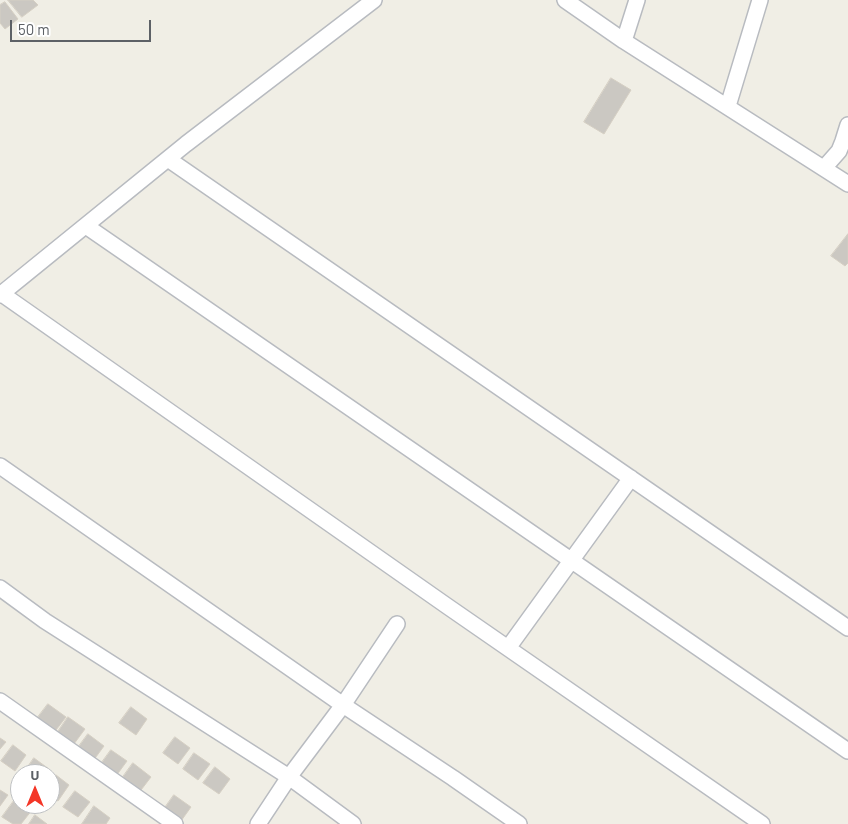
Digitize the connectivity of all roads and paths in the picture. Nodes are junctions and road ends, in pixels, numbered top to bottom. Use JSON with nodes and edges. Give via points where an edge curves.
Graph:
{"nodes":[{"id":1,"x":374,"y":0,"type":"edge"},
{"id":2,"x":565,"y":0,"type":"edge"},
{"id":3,"x":637,"y":0,"type":"edge"},
{"id":4,"x":760,"y":0,"type":"edge"},
{"id":5,"x":624,"y":41,"type":"junction"},
{"id":6,"x":728,"y":106,"type":"junction"},
{"id":7,"x":848,"y":126,"type":"edge"},
{"id":8,"x":168,"y":159,"type":"junction"},
{"id":9,"x":824,"y":168,"type":"junction"},
{"id":10,"x":848,"y":184,"type":"edge"},
{"id":11,"x":86,"y":226,"type":"junction"},
{"id":12,"x":1,"y":295,"type":"edge"},
{"id":13,"x":0,"y":466,"type":"edge"},
{"id":14,"x":631,"y":478,"type":"junction"},
{"id":15,"x":572,"y":560,"type":"junction"},
{"id":16,"x":0,"y":588,"type":"edge"},
{"id":17,"x":397,"y":624,"type":"dead end"},
{"id":18,"x":848,"y":628,"type":"edge"},
{"id":19,"x":508,"y":648,"type":"junction"},
{"id":20,"x":0,"y":701,"type":"edge"},
{"id":21,"x":343,"y":705,"type":"junction"},
{"id":22,"x":848,"y":751,"type":"edge"},
{"id":23,"x":289,"y":778,"type":"junction"},
{"id":24,"x":175,"y":824,"type":"edge"},
{"id":25,"x":258,"y":824,"type":"edge"},
{"id":26,"x":353,"y":824,"type":"edge"},
{"id":27,"x":519,"y":824,"type":"edge"},
{"id":28,"x":762,"y":824,"type":"edge"}],
"edges":[{"from":1,"to":8,"type":"street"},
{"from":2,"to":5,"type":"street"},
{"from":3,"to":5,"type":"street"},
{"from":4,"to":6,"type":"street"},
{"from":5,"to":6,"type":"street"},
{"from":6,"to":9,"type":"street"},
{"from":7,"to":9,"type":"street","via":[[839,151]]},
{"from":8,"to":11,"type":"street"},
{"from":8,"to":14,"type":"street"},
{"from":9,"to":10,"type":"street"},
{"from":11,"to":12,"type":"street"},
{"from":11,"to":15,"type":"street"},
{"from":12,"to":19,"type":"street"},
{"from":13,"to":21,"type":"street"},
{"from":14,"to":15,"type":"street"},
{"from":14,"to":18,"type":"street"},
{"from":15,"to":19,"type":"street"},
{"from":15,"to":22,"type":"street"},
{"from":16,"to":23,"type":"street","via":[[45,621]]},
{"from":17,"to":21,"type":"street"},
{"from":19,"to":28,"type":"street"},
{"from":20,"to":24,"type":"street"},
{"from":21,"to":23,"type":"street"},
{"from":21,"to":27,"type":"street"},
{"from":23,"to":25,"type":"street"},
{"from":23,"to":26,"type":"street"}]}
